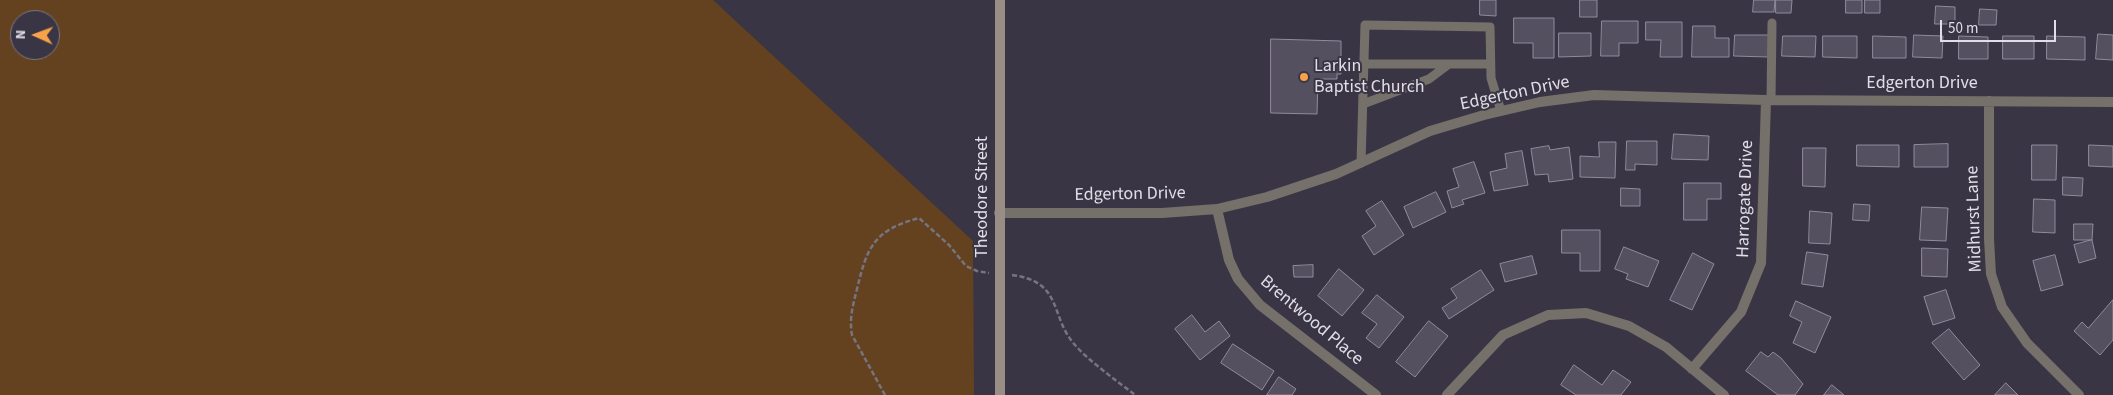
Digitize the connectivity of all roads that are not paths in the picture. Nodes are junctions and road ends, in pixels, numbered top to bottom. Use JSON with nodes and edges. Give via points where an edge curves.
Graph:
{"nodes":[{"id":1,"x":1000,"y":0,"type":"edge"},
{"id":2,"x":1772,"y":23,"type":"dead end"},
{"id":3,"x":1364,"y":64,"type":"junction"},
{"id":4,"x":1449,"y":64,"type":"junction"},
{"id":5,"x":1490,"y":64,"type":"junction"},
{"id":6,"x":1768,"y":100,"type":"junction"},
{"id":7,"x":1989,"y":101,"type":"junction"},
{"id":8,"x":2113,"y":102,"type":"edge"},
{"id":9,"x":1363,"y":104,"type":"junction"},
{"id":10,"x":1501,"y":111,"type":"junction"},
{"id":11,"x":1361,"y":163,"type":"junction"},
{"id":12,"x":1217,"y":208,"type":"junction"},
{"id":13,"x":999,"y":213,"type":"junction"},
{"id":14,"x":1692,"y":369,"type":"junction"},
{"id":15,"x":1000,"y":395,"type":"edge"},
{"id":16,"x":1376,"y":395,"type":"edge"},
{"id":17,"x":1447,"y":395,"type":"edge"},
{"id":18,"x":1724,"y":395,"type":"edge"},
{"id":19,"x":2079,"y":395,"type":"edge"}],
"edges":[{"from":1,"to":13,"type":"street","name":"Theodore Street"},
{"from":2,"to":6,"type":"lane"},
{"from":3,"to":4,"type":"lane"},
{"from":3,"to":5,"type":"lane","via":[[1365,24],[1490,26]]},
{"from":3,"to":9,"type":"lane"},
{"from":4,"to":5,"type":"lane"},
{"from":4,"to":9,"type":"lane","via":[[1429,79]]},
{"from":5,"to":10,"type":"lane"},
{"from":6,"to":7,"type":"street","name":"Edgerton Drive"},
{"from":6,"to":10,"type":"street","name":"Edgerton Drive","via":[[1594,95]]},
{"from":6,"to":14,"type":"street","name":"Harrogate Drive","via":[[1761,263],[1741,312]]},
{"from":7,"to":8,"type":"street","name":"Edgerton Drive"},
{"from":7,"to":19,"type":"street","name":"Midhurst Lane","via":[[1991,274],[2002,307],[2027,343]]},
{"from":9,"to":11,"type":"lane"},
{"from":10,"to":11,"type":"street","name":"Edgerton Drive","via":[[1430,131]]},
{"from":11,"to":12,"type":"street","name":"Edgerton Drive","via":[[1267,197]]},
{"from":12,"to":13,"type":"street","name":"Edgerton Drive","via":[[1162,213]]},
{"from":12,"to":16,"type":"street","name":"Brentwood Place","via":[[1228,260],[1238,279],[1260,305]]},
{"from":13,"to":15,"type":"street","name":"Theodore Street"},
{"from":14,"to":17,"type":"street","via":[[1666,347],[1629,326],[1586,313],[1548,315],[1502,335]]},
{"from":14,"to":18,"type":"street"}]}
